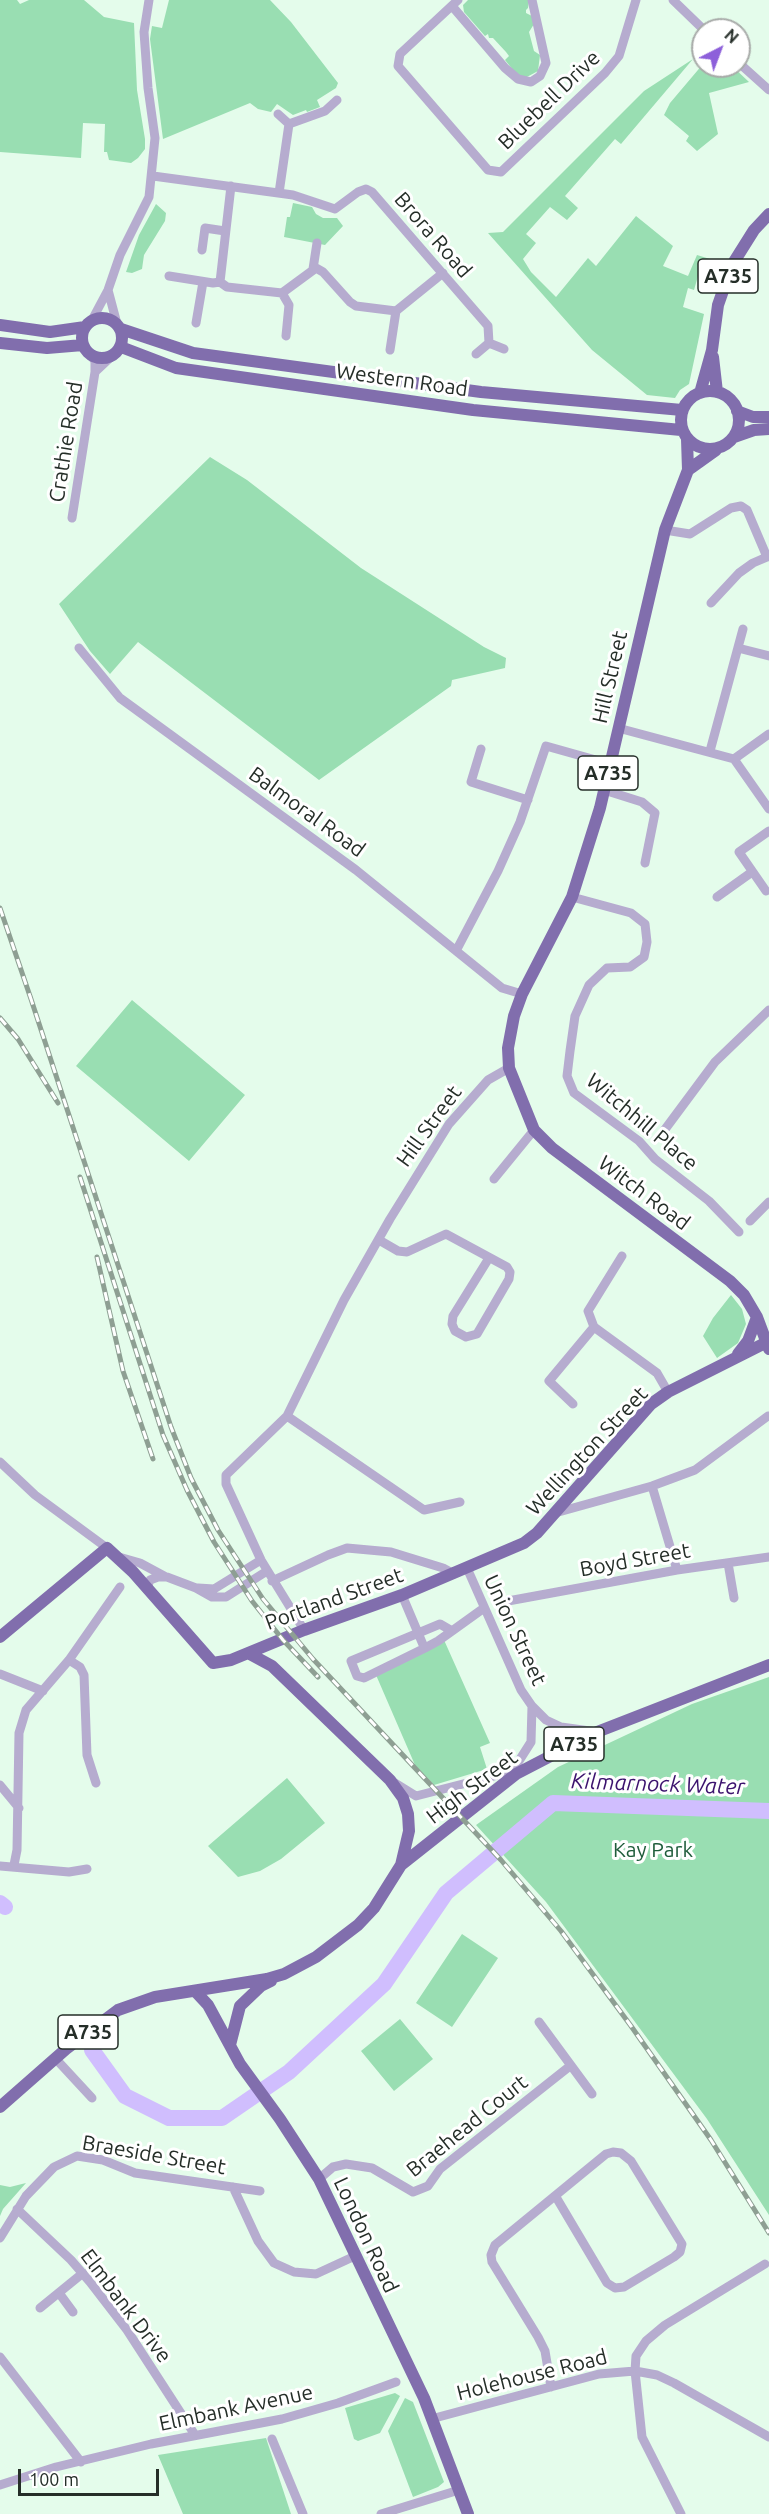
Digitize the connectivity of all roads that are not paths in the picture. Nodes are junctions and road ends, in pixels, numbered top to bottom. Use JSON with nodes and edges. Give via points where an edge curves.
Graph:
{"nodes":[{"id":1,"x":149,"y":0,"type":"edge"},
{"id":2,"x":532,"y":0,"type":"edge"},
{"id":3,"x":636,"y":0,"type":"edge"},
{"id":4,"x":673,"y":0,"type":"edge"},
{"id":5,"x":455,"y":3,"type":"edge"},
{"id":6,"x":692,"y":18,"type":"edge"},
{"id":7,"x":751,"y":74,"type":"edge"},
{"id":8,"x":769,"y":90,"type":"edge"},
{"id":9,"x":337,"y":100,"type":"dead end"},
{"id":10,"x":278,"y":114,"type":"dead end"},
{"id":11,"x":290,"y":124,"type":"junction"},
{"id":12,"x":153,"y":176,"type":"junction"},
{"id":13,"x":231,"y":186,"type":"junction"},
{"id":14,"x":279,"y":193,"type":"junction"},
{"id":15,"x":769,"y":214,"type":"edge"},
{"id":16,"x":225,"y":231,"type":"junction"},
{"id":17,"x":317,"y":243,"type":"dead end"},
{"id":18,"x":202,"y":250,"type":"dead end"},
{"id":19,"x":313,"y":269,"type":"junction"},
{"id":20,"x":442,"y":273,"type":"junction"},
{"id":21,"x":169,"y":276,"type":"dead end"},
{"id":22,"x":203,"y":282,"type":"junction"},
{"id":23,"x":220,"y":282,"type":"junction"},
{"id":24,"x":108,"y":290,"type":"junction"},
{"id":25,"x":282,"y":293,"type":"junction"},
{"id":26,"x":396,"y":311,"type":"junction"},
{"id":27,"x":196,"y":323,"type":"dead end"},
{"id":28,"x":88,"y":324,"type":"junction"},
{"id":29,"x":0,"y":325,"type":"edge"},
{"id":30,"x":119,"y":327,"type":"junction"},
{"id":31,"x":286,"y":336,"type":"dead end"},
{"id":32,"x":0,"y":343,"type":"edge"},
{"id":33,"x":489,"y":343,"type":"junction"},
{"id":34,"x":82,"y":345,"type":"junction"},
{"id":35,"x":504,"y":349,"type":"dead end"},
{"id":36,"x":390,"y":350,"type":"dead end"},
{"id":37,"x":712,"y":350,"type":"junction"},
{"id":38,"x":116,"y":352,"type":"junction"},
{"id":39,"x":476,"y":354,"type":"dead end"},
{"id":40,"x":91,"y":356,"type":"junction"},
{"id":41,"x":285,"y":366,"type":"junction"},
{"id":42,"x":95,"y":372,"type":"junction"},
{"id":43,"x":284,"y":383,"type":"junction"},
{"id":44,"x":717,"y":392,"type":"junction"},
{"id":45,"x":700,"y":393,"type":"junction"},
{"id":46,"x":682,"y":410,"type":"junction"},
{"id":47,"x":737,"y":411,"type":"junction"},
{"id":48,"x":769,"y":417,"type":"edge"},
{"id":49,"x":769,"y":429,"type":"edge"},
{"id":50,"x":684,"y":435,"type":"junction"},
{"id":51,"x":734,"y":437,"type":"junction"},
{"id":52,"x":716,"y":450,"type":"junction"},
{"id":53,"x":688,"y":470,"type":"junction"},
{"id":54,"x":72,"y":518,"type":"dead end"},
{"id":55,"x":665,"y":530,"type":"junction"},
{"id":56,"x":768,"y":556,"type":"edge"},
{"id":57,"x":711,"y":603,"type":"dead end"},
{"id":58,"x":742,"y":629,"type":"dead end"},
{"id":59,"x":79,"y":648,"type":"dead end"},
{"id":60,"x":738,"y":648,"type":"junction"},
{"id":61,"x":769,"y":656,"type":"edge"},
{"id":62,"x":618,"y":728,"type":"junction"},
{"id":63,"x":769,"y":734,"type":"edge"},
{"id":64,"x":481,"y":748,"type":"dead end"},
{"id":65,"x":710,"y":751,"type":"junction"},
{"id":66,"x":734,"y":759,"type":"junction"},
{"id":67,"x":610,"y":764,"type":"junction"},
{"id":68,"x":604,"y":790,"type":"junction"},
{"id":69,"x":528,"y":800,"type":"junction"},
{"id":70,"x":769,"y":809,"type":"edge"},
{"id":71,"x":769,"y":831,"type":"edge"},
{"id":72,"x":645,"y":863,"type":"dead end"},
{"id":73,"x":752,"y":872,"type":"junction"},
{"id":74,"x":766,"y":891,"type":"dead end"},
{"id":75,"x":572,"y":897,"type":"junction"},
{"id":76,"x":717,"y":897,"type":"dead end"},
{"id":77,"x":456,"y":951,"type":"junction"},
{"id":78,"x":522,"y":994,"type":"junction"},
{"id":79,"x":769,"y":1010,"type":"edge"},
{"id":80,"x":509,"y":1068,"type":"junction"},
{"id":81,"x":534,"y":1130,"type":"junction"},
{"id":82,"x":663,"y":1132,"type":"dead end"},
{"id":83,"x":494,"y":1179,"type":"dead end"},
{"id":84,"x":769,"y":1202,"type":"edge"},
{"id":85,"x":750,"y":1221,"type":"dead end"},
{"id":86,"x":739,"y":1232,"type":"dead end"},
{"id":87,"x":379,"y":1240,"type":"junction"},
{"id":88,"x":622,"y":1256,"type":"dead end"},
{"id":89,"x":489,"y":1258,"type":"junction"},
{"id":90,"x":757,"y":1317,"type":"junction"},
{"id":91,"x":594,"y":1327,"type":"junction"},
{"id":92,"x":768,"y":1344,"type":"edge"},
{"id":93,"x":733,"y":1359,"type":"junction"},
{"id":94,"x":668,"y":1392,"type":"junction"},
{"id":95,"x":573,"y":1404,"type":"dead end"},
{"id":96,"x":287,"y":1416,"type":"junction"},
{"id":97,"x":768,"y":1416,"type":"edge"},
{"id":98,"x":0,"y":1462,"type":"edge"},
{"id":99,"x":5,"y":1475,"type":"edge"},
{"id":100,"x":652,"y":1486,"type":"junction"},
{"id":101,"x":460,"y":1502,"type":"dead end"},
{"id":102,"x":555,"y":1513,"type":"junction"},
{"id":103,"x":107,"y":1548,"type":"junction"},
{"id":104,"x":119,"y":1557,"type":"junction"},
{"id":105,"x":769,"y":1557,"type":"edge"},
{"id":106,"x":261,"y":1560,"type":"junction"},
{"id":107,"x":728,"y":1563,"type":"junction"},
{"id":108,"x":467,"y":1568,"type":"junction"},
{"id":109,"x":677,"y":1570,"type":"junction"},
{"id":110,"x":267,"y":1571,"type":"junction"},
{"id":111,"x":454,"y":1574,"type":"junction"},
{"id":112,"x":166,"y":1577,"type":"junction"},
{"id":113,"x":272,"y":1581,"type":"junction"},
{"id":114,"x":120,"y":1587,"type":"dead end"},
{"id":115,"x":147,"y":1588,"type":"junction"},
{"id":116,"x":196,"y":1588,"type":"junction"},
{"id":117,"x":402,"y":1595,"type":"junction"},
{"id":118,"x":734,"y":1598,"type":"dead end"},
{"id":119,"x":508,"y":1601,"type":"dead end"},
{"id":120,"x":484,"y":1608,"type":"junction"},
{"id":121,"x":304,"y":1630,"type":"junction"},
{"id":122,"x":452,"y":1631,"type":"junction"},
{"id":123,"x":418,"y":1633,"type":"junction"},
{"id":124,"x":0,"y":1637,"type":"edge"},
{"id":125,"x":424,"y":1647,"type":"junction"},
{"id":126,"x":248,"y":1653,"type":"junction"},
{"id":127,"x":69,"y":1660,"type":"junction"},
{"id":128,"x":769,"y":1665,"type":"edge"},
{"id":129,"x":0,"y":1674,"type":"edge"},
{"id":130,"x":43,"y":1691,"type":"junction"},
{"id":131,"x":532,"y":1706,"type":"junction"},
{"id":132,"x":597,"y":1732,"type":"junction"},
{"id":133,"x":390,"y":1780,"type":"junction"},
{"id":134,"x":96,"y":1783,"type":"dead end"},
{"id":135,"x":0,"y":1785,"type":"edge"},
{"id":136,"x":19,"y":1808,"type":"junction"},
{"id":137,"x":14,"y":1865,"type":"junction"},
{"id":138,"x":401,"y":1865,"type":"junction"},
{"id":139,"x":0,"y":1866,"type":"edge"},
{"id":140,"x":87,"y":1869,"type":"dead end"},
{"id":141,"x":284,"y":1974,"type":"junction"},
{"id":142,"x":195,"y":1991,"type":"junction"},
{"id":143,"x":539,"y":2022,"type":"dead end"},
{"id":144,"x":230,"y":2045,"type":"junction"},
{"id":145,"x":56,"y":2058,"type":"junction"},
{"id":146,"x":570,"y":2066,"type":"junction"},
{"id":147,"x":592,"y":2094,"type":"dead end"},
{"id":148,"x":92,"y":2098,"type":"dead end"},
{"id":149,"x":0,"y":2107,"type":"edge"},
{"id":150,"x":319,"y":2179,"type":"junction"},
{"id":151,"x":233,"y":2187,"type":"junction"},
{"id":152,"x":260,"y":2191,"type":"dead end"},
{"id":153,"x":556,"y":2197,"type":"junction"},
{"id":154,"x":17,"y":2209,"type":"junction"},
{"id":155,"x":0,"y":2238,"type":"edge"},
{"id":156,"x":355,"y":2256,"type":"junction"},
{"id":157,"x":765,"y":2264,"type":"dead end"},
{"id":158,"x":83,"y":2273,"type":"junction"},
{"id":159,"x":59,"y":2293,"type":"junction"},
{"id":160,"x":40,"y":2308,"type":"dead end"},
{"id":161,"x":73,"y":2312,"type":"dead end"},
{"id":162,"x":0,"y":2357,"type":"edge"},
{"id":163,"x":635,"y":2371,"type":"junction"},
{"id":164,"x":396,"y":2382,"type":"dead end"},
{"id":165,"x":551,"y":2387,"type":"junction"},
{"id":166,"x":431,"y":2419,"type":"junction"},
{"id":167,"x":195,"y":2435,"type":"junction"},
{"id":168,"x":769,"y":2437,"type":"edge"},
{"id":169,"x":272,"y":2439,"type":"dead end"},
{"id":170,"x":81,"y":2462,"type":"junction"},
{"id":171,"x":0,"y":2485,"type":"edge"},
{"id":172,"x":459,"y":2490,"type":"junction"},
{"id":173,"x":303,"y":2514,"type":"edge"},
{"id":174,"x":381,"y":2514,"type":"edge"},
{"id":175,"x":468,"y":2514,"type":"edge"},
{"id":176,"x":681,"y":2514,"type":"edge"}],
"edges":[{"from":1,"to":12,"type":"street","via":[[144,32],[155,138]]},
{"from":2,"to":5,"type":"street","name":"Bluebell Drive","via":[[546,63],[540,76],[531,82],[518,79],[505,68]]},
{"from":3,"to":5,"type":"street","name":"Bluebell Drive","via":[[619,56],[501,172],[488,170],[398,66],[400,54]]},
{"from":4,"to":6,"type":"street"},
{"from":7,"to":8,"type":"street"},
{"from":9,"to":11,"type":"street","via":[[325,111]]},
{"from":10,"to":11,"type":"street"},
{"from":11,"to":14,"type":"street"},
{"from":12,"to":13,"type":"street","name":"Brora Road"},
{"from":12,"to":24,"type":"street","via":[[149,197],[120,255]]},
{"from":13,"to":14,"type":"street","name":"Brora Road"},
{"from":13,"to":16,"type":"street"},
{"from":14,"to":20,"type":"street","name":"Brora Road","via":[[335,209],[366,189]]},
{"from":15,"to":37,"type":"main road","number":"A735","via":[[732,265],[718,304]]},
{"from":16,"to":18,"type":"street","via":[[205,228]]},
{"from":16,"to":23,"type":"street"},
{"from":17,"to":19,"type":"street"},
{"from":19,"to":25,"type":"street"},
{"from":19,"to":26,"type":"street","via":[[323,272],[356,306]]},
{"from":20,"to":26,"type":"street"},
{"from":20,"to":33,"type":"street","name":"Brora Road","via":[[488,326]]},
{"from":21,"to":22,"type":"street"},
{"from":22,"to":23,"type":"street"},
{"from":22,"to":27,"type":"street"},
{"from":23,"to":25,"type":"street"},
{"from":24,"to":28,"type":"street"},
{"from":24,"to":30,"type":"street"},
{"from":25,"to":31,"type":"street","via":[[289,305]]},
{"from":26,"to":36,"type":"street"},
{"from":28,"to":29,"type":"main road","name":"Western Road","via":[[50,332]]},
{"from":28,"to":30,"type":"main road","name":"Western Road","via":[[105,318]]},
{"from":28,"to":34,"type":"main road","via":[[82,333]]},
{"from":30,"to":38,"type":"main road","via":[[123,341]]},
{"from":30,"to":41,"type":"main road","name":"Western Road","via":[[193,353]]},
{"from":32,"to":34,"type":"main road","via":[[47,348]]},
{"from":33,"to":35,"type":"street"},
{"from":33,"to":39,"type":"street"},
{"from":34,"to":40,"type":"main road"},
{"from":37,"to":44,"type":"main road","number":"A735"},
{"from":37,"to":45,"type":"main road","number":"A735"},
{"from":38,"to":40,"type":"main road","name":"Western Road","via":[[98,358]]},
{"from":38,"to":42,"type":"street","name":"Crathie Road"},
{"from":38,"to":43,"type":"main road","name":"Western Road","via":[[176,368]]},
{"from":40,"to":42,"type":"street","name":"Crathie Road"},
{"from":41,"to":43,"type":"main road"},
{"from":41,"to":46,"type":"main road","name":"Western Road","via":[[481,392]]},
{"from":42,"to":54,"type":"street","name":"Crathie Road"},
{"from":43,"to":50,"type":"main road","name":"Western Road"},
{"from":44,"to":45,"type":"main road"},
{"from":44,"to":47,"type":"main road","via":[[730,399]]},
{"from":45,"to":46,"type":"main road","via":[[687,401]]},
{"from":46,"to":50,"type":"main road","number":"A735"},
{"from":47,"to":48,"type":"main road"},
{"from":47,"to":51,"type":"main road"},
{"from":49,"to":51,"type":"main road"},
{"from":50,"to":52,"type":"main road","via":[[694,446]]},
{"from":50,"to":53,"type":"main road","name":"Hill Street","number":"A735"},
{"from":51,"to":52,"type":"main road"},
{"from":52,"to":53,"type":"main road"},
{"from":53,"to":55,"type":"main road","name":"Hill Street","number":"A735"},
{"from":55,"to":56,"type":"street","via":[[690,534],[730,508],[741,506],[747,510]]},
{"from":55,"to":62,"type":"main road","name":"Hill Street","number":"A735"},
{"from":56,"to":57,"type":"street","via":[[739,573]]},
{"from":58,"to":60,"type":"street"},
{"from":59,"to":77,"type":"street","name":"Balmoral Road","via":[[120,698],[346,863]]},
{"from":60,"to":61,"type":"street"},
{"from":60,"to":65,"type":"street"},
{"from":62,"to":65,"type":"street"},
{"from":62,"to":67,"type":"main road","name":"Hill Street","number":"A735"},
{"from":63,"to":66,"type":"street"},
{"from":64,"to":69,"type":"street","via":[[471,782]]},
{"from":65,"to":66,"type":"street"},
{"from":66,"to":70,"type":"street"},
{"from":67,"to":68,"type":"main road","name":"Hill Street","number":"A735"},
{"from":67,"to":69,"type":"street","via":[[546,746]]},
{"from":68,"to":72,"type":"street","via":[[642,802],[655,813]]},
{"from":68,"to":75,"type":"main road","name":"Hill Street","number":"A735"},
{"from":69,"to":77,"type":"street","via":[[498,871]]},
{"from":71,"to":73,"type":"street","via":[[739,852]]},
{"from":73,"to":74,"type":"street"},
{"from":73,"to":76,"type":"street"},
{"from":75,"to":78,"type":"main road","name":"Hill Street","number":"A735"},
{"from":75,"to":86,"type":"street","name":"Witchhill Place","via":[[631,913],[645,924],[647,942],[644,957],[630,967],[607,968],[589,985],[576,1016],[570,1052],[567,1076],[574,1093],[639,1141]]},
{"from":77,"to":78,"type":"street","name":"Balmoral Road","via":[[502,988]]},
{"from":78,"to":80,"type":"main road","name":"Hill Street","number":"A735","via":[[508,1048]]},
{"from":79,"to":82,"type":"street","via":[[715,1062]]},
{"from":80,"to":81,"type":"main road","name":"Witch Road","number":"A735"},
{"from":80,"to":87,"type":"street","name":"Hill Street","via":[[488,1080],[449,1124]]},
{"from":81,"to":83,"type":"street"},
{"from":81,"to":90,"type":"main road","name":"Witch Road","number":"A735","via":[[552,1148],[730,1281]]},
{"from":84,"to":85,"type":"street"},
{"from":87,"to":89,"type":"street","via":[[407,1252],[447,1234]]},
{"from":87,"to":96,"type":"street","name":"Hill Street","via":[[344,1300]]},
{"from":88,"to":91,"type":"street","via":[[588,1311]]},
{"from":89,"to":89,"type":"street","via":[[453,1316],[455,1330],[466,1337],[477,1334],[509,1279],[507,1267]]},
{"from":90,"to":92,"type":"main road","name":"Witch Road","number":"A735"},
{"from":90,"to":93,"type":"main road","via":[[748,1341]]},
{"from":91,"to":94,"type":"street","via":[[657,1373]]},
{"from":91,"to":95,"type":"street","via":[[549,1381]]},
{"from":92,"to":93,"type":"main road","name":"Wellington Street","number":"A735"},
{"from":93,"to":94,"type":"main road","name":"Wellington Street","number":"A735"},
{"from":94,"to":102,"type":"main road","name":"Wellington Street","number":"A735","via":[[651,1404]]},
{"from":96,"to":101,"type":"street","via":[[424,1509]]},
{"from":96,"to":106,"type":"street","name":"Hill Street","via":[[226,1475],[226,1484]]},
{"from":97,"to":100,"type":"street","via":[[695,1470]]},
{"from":98,"to":99,"type":"street"},
{"from":99,"to":103,"type":"street"},
{"from":100,"to":102,"type":"street"},
{"from":100,"to":109,"type":"street"},
{"from":102,"to":108,"type":"main road","name":"Wellington Street","number":"A735","via":[[524,1543]]},
{"from":103,"to":104,"type":"main road","number":"A735"},
{"from":103,"to":124,"type":"main road"},
{"from":104,"to":112,"type":"street"},
{"from":104,"to":115,"type":"main road","number":"A735"},
{"from":105,"to":107,"type":"street","name":"Boyd Street"},
{"from":106,"to":110,"type":"street","name":"Hill Street"},
{"from":106,"to":116,"type":"street","via":[[214,1589]]},
{"from":107,"to":109,"type":"street","name":"Boyd Street"},
{"from":107,"to":118,"type":"street"},
{"from":108,"to":111,"type":"main road","name":"Portland Street","number":"A735"},
{"from":108,"to":120,"type":"street","name":"Union Street"},
{"from":109,"to":119,"type":"street","name":"Boyd Street"},
{"from":110,"to":113,"type":"street","name":"Hill Street"},
{"from":110,"to":116,"type":"street","via":[[226,1597],[212,1597]]},
{"from":111,"to":113,"type":"street","via":[[391,1552],[347,1548]]},
{"from":111,"to":117,"type":"main road","name":"Portland Street","number":"A735"},
{"from":112,"to":115,"type":"street","via":[[150,1580]]},
{"from":112,"to":116,"type":"street"},
{"from":113,"to":121,"type":"street","name":"Hill Street"},
{"from":114,"to":127,"type":"street"},
{"from":115,"to":126,"type":"main road","name":"Portland Street","number":"A735","via":[[213,1663]]},
{"from":117,"to":121,"type":"main road","name":"Portland Street","number":"A735"},
{"from":117,"to":123,"type":"street"},
{"from":120,"to":122,"type":"street"},
{"from":120,"to":131,"type":"street","name":"Union Street"},
{"from":121,"to":126,"type":"main road","name":"Portland Street","number":"A735"},
{"from":122,"to":123,"type":"street","via":[[440,1624]]},
{"from":122,"to":125,"type":"street"},
{"from":123,"to":125,"type":"street"},
{"from":123,"to":125,"type":"street","via":[[351,1661],[360,1679]]},
{"from":126,"to":133,"type":"main road","number":"A735","via":[[272,1666]]},
{"from":127,"to":130,"type":"street"},
{"from":127,"to":134,"type":"street","via":[[84,1675],[87,1755]]},
{"from":128,"to":132,"type":"main road","name":"High Street","number":"A735"},
{"from":129,"to":130,"type":"street"},
{"from":130,"to":136,"type":"street","via":[[26,1710],[19,1733]]},
{"from":131,"to":132,"type":"street","name":"Union Street","via":[[546,1720],[561,1727]]},
{"from":131,"to":133,"type":"street","via":[[531,1742],[517,1764],[498,1775],[416,1796]]},
{"from":132,"to":138,"type":"main road","name":"High Street","number":"A735","via":[[516,1774]]},
{"from":133,"to":138,"type":"main road","number":"A735","via":[[403,1798],[408,1814],[409,1831]]},
{"from":135,"to":136,"type":"street"},
{"from":136,"to":137,"type":"street"},
{"from":137,"to":139,"type":"street"},
{"from":137,"to":140,"type":"street","via":[[69,1872]]},
{"from":138,"to":141,"type":"main road","number":"A735","via":[[374,1908],[358,1925],[316,1957]]},
{"from":141,"to":142,"type":"main road","number":"A735"},
{"from":141,"to":144,"type":"main road","via":[[261,1986],[240,2006]]},
{"from":142,"to":144,"type":"main road","name":"London Road","via":[[208,2005]]},
{"from":142,"to":145,"type":"main road","number":"A735","via":[[156,1996],[118,2010]]},
{"from":143,"to":146,"type":"street"},
{"from":144,"to":150,"type":"main road","name":"London Road"},
{"from":145,"to":148,"type":"street"},
{"from":145,"to":149,"type":"main road","number":"A735"},
{"from":146,"to":147,"type":"street"},
{"from":146,"to":150,"type":"street","name":"Braehead Court","via":[[440,2169],[428,2186],[412,2193],[372,2168],[346,2164],[333,2167]]},
{"from":150,"to":156,"type":"main road","name":"London Road"},
{"from":151,"to":152,"type":"street","name":"Braeside Street"},
{"from":151,"to":154,"type":"street","name":"Braeside Street","via":[[135,2173],[104,2160],[77,2156],[54,2167]]},
{"from":151,"to":156,"type":"street","name":"Braeside Street","via":[[258,2241],[273,2263],[294,2272],[316,2274]]},
{"from":153,"to":153,"type":"street","via":[[606,2154],[621,2153],[650,2190],[681,2240],[681,2248],[674,2257],[624,2287],[610,2286]]},
{"from":153,"to":165,"type":"street","via":[[495,2245],[490,2255],[538,2337],[547,2358]]},
{"from":154,"to":155,"type":"street","name":"Braeside Street"},
{"from":154,"to":158,"type":"street","name":"Elmbank Drive"},
{"from":156,"to":166,"type":"main road","name":"London Road"},
{"from":157,"to":163,"type":"street","via":[[665,2325],[636,2356]]},
{"from":158,"to":159,"type":"street"},
{"from":158,"to":167,"type":"street","name":"Elmbank Drive","via":[[127,2330]]},
{"from":159,"to":160,"type":"street"},
{"from":159,"to":161,"type":"street"},
{"from":162,"to":170,"type":"street"},
{"from":163,"to":165,"type":"street","name":"Holehouse Road","via":[[599,2374]]},
{"from":163,"to":168,"type":"street","name":"Holehouse Road","via":[[674,2383]]},
{"from":163,"to":176,"type":"street","via":[[642,2438]]},
{"from":164,"to":167,"type":"street","name":"Elmbank Avenue","via":[[282,2420]]},
{"from":165,"to":166,"type":"street","name":"Holehouse Road"},
{"from":166,"to":172,"type":"main road","name":"London Road"},
{"from":167,"to":170,"type":"street","name":"Elmbank Avenue"},
{"from":169,"to":173,"type":"street"},
{"from":170,"to":171,"type":"street","name":"Elmbank Avenue"},
{"from":172,"to":174,"type":"street"},
{"from":172,"to":175,"type":"main road","name":"London Road"}]}
